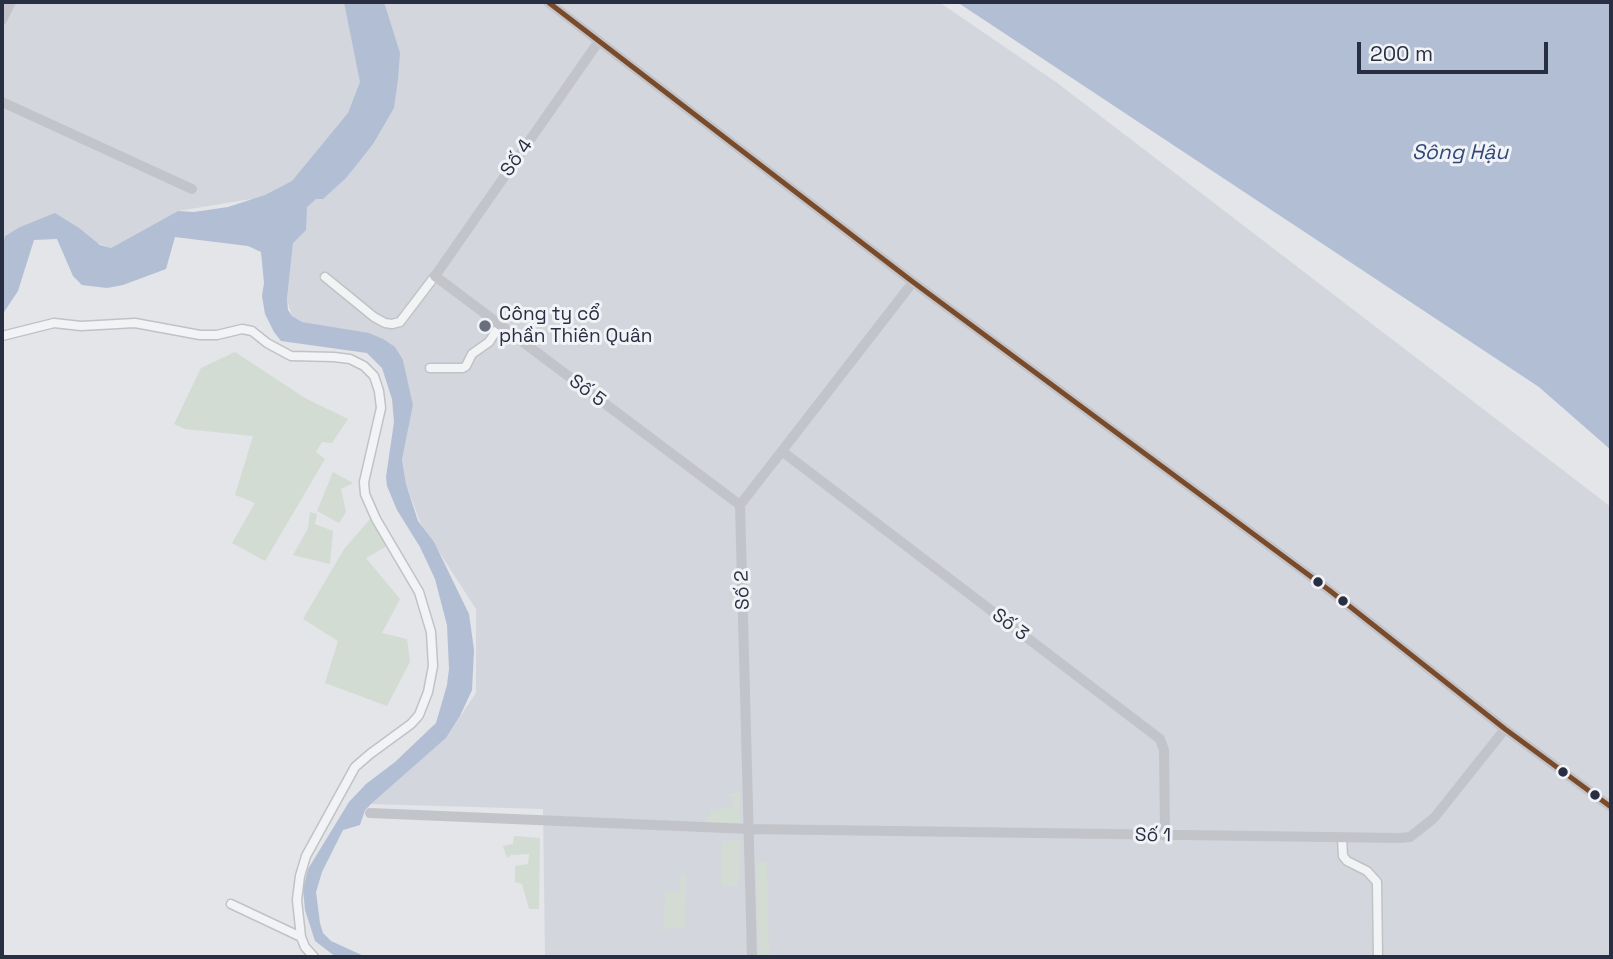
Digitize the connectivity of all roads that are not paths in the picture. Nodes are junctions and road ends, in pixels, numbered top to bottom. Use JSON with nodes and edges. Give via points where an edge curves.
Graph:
{"nodes":[{"id":1,"x":11,"y":2,"type":"edge"},
{"id":2,"x":548,"y":2,"type":"edge"},
{"id":3,"x":2,"y":20,"type":"edge"},
{"id":4,"x":599,"y":41,"type":"junction"},
{"id":5,"x":2,"y":102,"type":"edge"},
{"id":6,"x":191,"y":189,"type":"dead end"},
{"id":7,"x":435,"y":276,"type":"junction"},
{"id":8,"x":325,"y":277,"type":"dead end"},
{"id":9,"x":912,"y":282,"type":"junction"},
{"id":10,"x":500,"y":325,"type":"junction"},
{"id":11,"x":2,"y":337,"type":"edge"},
{"id":12,"x":430,"y":368,"type":"dead end"},
{"id":13,"x":783,"y":452,"type":"junction"},
{"id":14,"x":740,"y":505,"type":"junction"},
{"id":15,"x":1505,"y":729,"type":"junction"},
{"id":16,"x":1609,"y":801,"type":"edge"},
{"id":17,"x":370,"y":813,"type":"dead end"},
{"id":18,"x":750,"y":829,"type":"junction"},
{"id":19,"x":1165,"y":836,"type":"junction"},
{"id":20,"x":1342,"y":838,"type":"junction"},
{"id":21,"x":231,"y":904,"type":"dead end"},
{"id":22,"x":303,"y":942,"type":"junction"},
{"id":23,"x":314,"y":957,"type":"edge"},
{"id":24,"x":752,"y":957,"type":"edge"},
{"id":25,"x":1378,"y":957,"type":"edge"}],
"edges":[{"from":1,"to":3,"type":"street"},
{"from":2,"to":4,"type":"street"},
{"from":4,"to":7,"type":"street","name":"Số 4"},
{"from":4,"to":9,"type":"street"},
{"from":5,"to":6,"type":"street"},
{"from":7,"to":8,"type":"street","via":[[400,322],[391,324],[374,317]]},
{"from":7,"to":10,"type":"street","name":"Số 5"},
{"from":9,"to":13,"type":"street"},
{"from":9,"to":15,"type":"street","via":[[1318,582]]},
{"from":10,"to":12,"type":"street","via":[[489,342],[472,354],[467,366]]},
{"from":10,"to":14,"type":"street","name":"Số 5"},
{"from":11,"to":22,"type":"street","via":[[54,323],[135,323],[200,335],[242,329],[291,356],[350,359],[373,376],[381,408],[365,494],[419,592],[431,632],[433,666],[419,715],[355,767],[306,856],[297,900]]},
{"from":13,"to":14,"type":"street"},
{"from":13,"to":19,"type":"street","name":"Số 3","via":[[1160,739]]},
{"from":14,"to":18,"type":"street","name":"Số 2"},
{"from":15,"to":16,"type":"street"},
{"from":15,"to":20,"type":"street","name":"Số 1","via":[[1420,831],[1399,838]]},
{"from":17,"to":18,"type":"street","name":"Số 1"},
{"from":18,"to":19,"type":"street","name":"Số 1"},
{"from":18,"to":24,"type":"street","name":"Số 2"},
{"from":19,"to":20,"type":"street","name":"Số 1"},
{"from":20,"to":25,"type":"street","via":[[1343,856],[1377,882]]},
{"from":21,"to":22,"type":"street"},
{"from":22,"to":23,"type":"street"}]}
